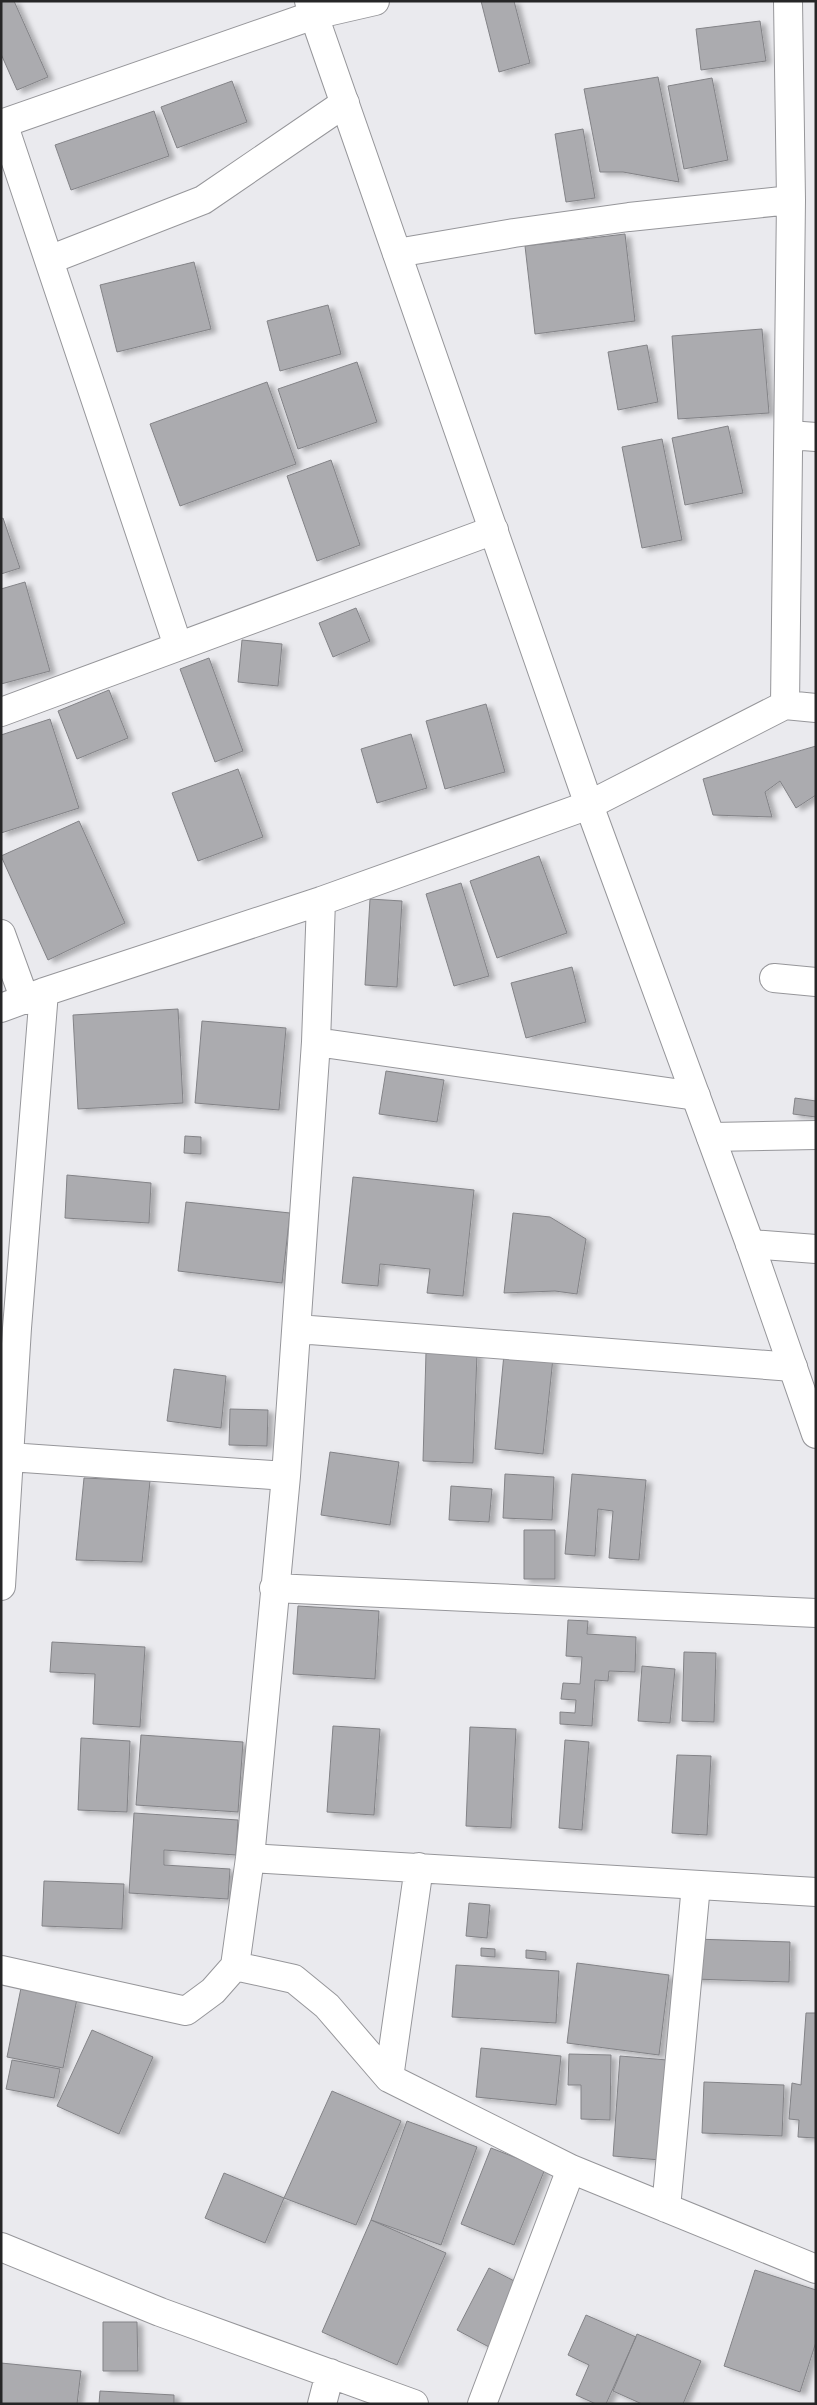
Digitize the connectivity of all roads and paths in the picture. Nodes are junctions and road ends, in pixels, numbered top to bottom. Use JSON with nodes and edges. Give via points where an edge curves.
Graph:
{"nodes":[{"id":1,"x":375,"y":1,"type":"edge"},
{"id":2,"x":788,"y":1,"type":"edge"},
{"id":3,"x":312,"y":8,"type":"edge"},
{"id":4,"x":345,"y":103,"type":"junction"},
{"id":5,"x":2,"y":123,"type":"edge"},
{"id":6,"x":791,"y":200,"type":"junction"},
{"id":7,"x":397,"y":253,"type":"junction"},
{"id":8,"x":49,"y":260,"type":"junction"},
{"id":9,"x":802,"y":436,"type":"edge"},
{"id":10,"x":494,"y":530,"type":"junction"},
{"id":11,"x":178,"y":646,"type":"junction"},
{"id":12,"x":784,"y":705,"type":"junction"},
{"id":13,"x":816,"y":708,"type":"edge"},
{"id":14,"x":1,"y":712,"type":"edge"},
{"id":15,"x":589,"y":805,"type":"junction"},
{"id":16,"x":321,"y":901,"type":"junction"},
{"id":17,"x":1,"y":934,"type":"edge"},
{"id":18,"x":774,"y":978,"type":"dead end"},
{"id":19,"x":816,"y":982,"type":"edge"},
{"id":20,"x":23,"y":1000,"type":"edge"},
{"id":21,"x":316,"y":1042,"type":"junction"},
{"id":22,"x":696,"y":1096,"type":"junction"},
{"id":23,"x":816,"y":1135,"type":"edge"},
{"id":24,"x":711,"y":1137,"type":"junction"},
{"id":25,"x":750,"y":1244,"type":"junction"},
{"id":26,"x":816,"y":1249,"type":"edge"},
{"id":27,"x":9,"y":1328,"type":"edge"},
{"id":28,"x":297,"y":1329,"type":"junction"},
{"id":29,"x":793,"y":1367,"type":"junction"},
{"id":30,"x":816,"y":1434,"type":"edge"},
{"id":31,"x":9,"y":1457,"type":"junction"},
{"id":32,"x":286,"y":1476,"type":"junction"},
{"id":33,"x":1,"y":1586,"type":"edge"},
{"id":34,"x":274,"y":1588,"type":"junction"},
{"id":35,"x":816,"y":1613,"type":"edge"},
{"id":36,"x":250,"y":1858,"type":"junction"},
{"id":37,"x":419,"y":1867,"type":"junction"},
{"id":38,"x":696,"y":1885,"type":"junction"},
{"id":39,"x":816,"y":1892,"type":"edge"},
{"id":40,"x":235,"y":1966,"type":"junction"},
{"id":41,"x":1,"y":1970,"type":"edge"},
{"id":42,"x":389,"y":2078,"type":"junction"},
{"id":43,"x":571,"y":2169,"type":"junction"},
{"id":44,"x":666,"y":2208,"type":"junction"},
{"id":45,"x":1,"y":2247,"type":"edge"},
{"id":46,"x":816,"y":2269,"type":"edge"},
{"id":47,"x":330,"y":2373,"type":"junction"},
{"id":48,"x":322,"y":2404,"type":"edge"},
{"id":49,"x":414,"y":2404,"type":"edge"},
{"id":50,"x":482,"y":2404,"type":"edge"}],
"edges":[{"from":1,"to":3,"type":"street"},
{"from":2,"to":6,"type":"street"},
{"from":3,"to":4,"type":"street"},
{"from":3,"to":5,"type":"street"},
{"from":4,"to":7,"type":"street"},
{"from":4,"to":8,"type":"street","via":[[203,200]]},
{"from":5,"to":8,"type":"street"},
{"from":6,"to":7,"type":"street","via":[[514,232]]},
{"from":6,"to":9,"type":"street"},
{"from":7,"to":10,"type":"street"},
{"from":8,"to":11,"type":"street"},
{"from":9,"to":12,"type":"street"},
{"from":10,"to":11,"type":"street"},
{"from":10,"to":15,"type":"street"},
{"from":11,"to":14,"type":"street"},
{"from":12,"to":13,"type":"street"},
{"from":12,"to":15,"type":"street"},
{"from":15,"to":16,"type":"street"},
{"from":15,"to":22,"type":"street"},
{"from":16,"to":20,"type":"street"},
{"from":16,"to":21,"type":"street"},
{"from":17,"to":20,"type":"street"},
{"from":18,"to":19,"type":"street"},
{"from":20,"to":27,"type":"street"},
{"from":21,"to":22,"type":"street"},
{"from":21,"to":28,"type":"street"},
{"from":22,"to":24,"type":"street"},
{"from":23,"to":24,"type":"street"},
{"from":24,"to":25,"type":"street"},
{"from":25,"to":26,"type":"street"},
{"from":25,"to":29,"type":"street"},
{"from":27,"to":31,"type":"street"},
{"from":28,"to":29,"type":"street"},
{"from":28,"to":32,"type":"street"},
{"from":29,"to":30,"type":"street"},
{"from":31,"to":32,"type":"street"},
{"from":31,"to":33,"type":"street"},
{"from":32,"to":34,"type":"street"},
{"from":34,"to":35,"type":"street"},
{"from":34,"to":36,"type":"street"},
{"from":36,"to":37,"type":"street"},
{"from":36,"to":40,"type":"street"},
{"from":37,"to":38,"type":"street"},
{"from":37,"to":42,"type":"street"},
{"from":38,"to":39,"type":"street"},
{"from":38,"to":44,"type":"street"},
{"from":40,"to":41,"type":"street","via":[[213,1991],[186,2011]]},
{"from":40,"to":42,"type":"street","via":[[294,1979],[327,2006]]},
{"from":42,"to":43,"type":"street"},
{"from":43,"to":44,"type":"street"},
{"from":43,"to":50,"type":"street"},
{"from":44,"to":46,"type":"street"},
{"from":45,"to":47,"type":"street","via":[[160,2312]]},
{"from":47,"to":48,"type":"street"},
{"from":47,"to":49,"type":"street"}]}
